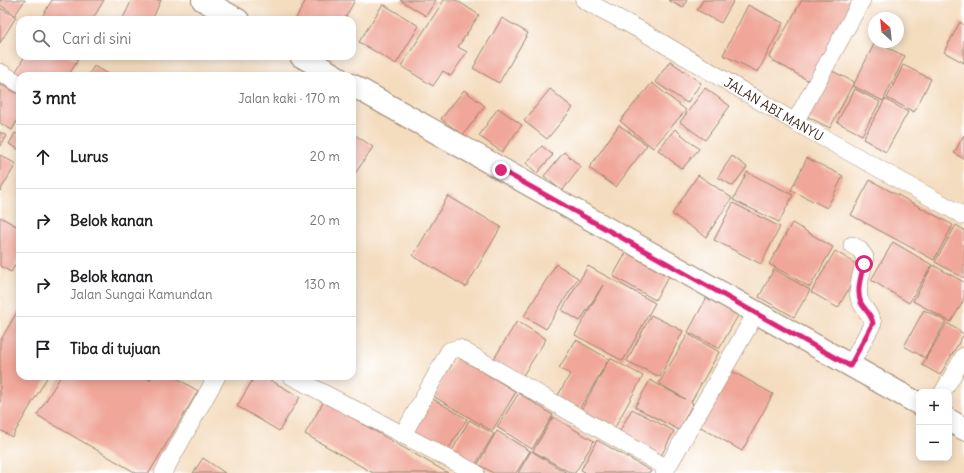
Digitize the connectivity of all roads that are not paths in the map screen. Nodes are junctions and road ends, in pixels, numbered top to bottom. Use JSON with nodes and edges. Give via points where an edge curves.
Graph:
{"nodes":[{"id":1,"x":202,"y":0,"type":"edge"},
{"id":2,"x":584,"y":0,"type":"edge"},
{"id":3,"x":862,"y":0,"type":"edge"},
{"id":4,"x":231,"y":16,"type":"edge"},
{"id":5,"x":308,"y":60,"type":"edge"},
{"id":6,"x":0,"y":72,"type":"edge"},
{"id":7,"x":329,"y":72,"type":"edge"},
{"id":8,"x":16,"y":82,"type":"edge"},
{"id":9,"x":356,"y":87,"type":"edge"},
{"id":10,"x":795,"y":122,"type":"junction"},
{"id":11,"x":964,"y":216,"type":"edge"},
{"id":12,"x":852,"y":245,"type":"dead end"},
{"id":13,"x":756,"y":313,"type":"junction"},
{"id":14,"x":964,"y":356,"type":"edge"},
{"id":15,"x":850,"y":366,"type":"junction"},
{"id":16,"x":215,"y":380,"type":"edge"},
{"id":17,"x":298,"y":380,"type":"edge"},
{"id":18,"x":945,"y":389,"type":"edge"},
{"id":19,"x":916,"y":402,"type":"edge"},
{"id":20,"x":952,"y":422,"type":"edge"},
{"id":21,"x":964,"y":429,"type":"edge"},
{"id":22,"x":403,"y":435,"type":"junction"},
{"id":23,"x":666,"y":470,"type":"edge"},
{"id":24,"x":163,"y":473,"type":"edge"},
{"id":25,"x":476,"y":473,"type":"edge"}],
"edges":[{"from":1,"to":4,"type":"main road"},
{"from":2,"to":10,"type":"street","name":"JALAN ABI MANYU"},
{"from":3,"to":10,"type":"street"},
{"from":5,"to":7,"type":"main road"},
{"from":6,"to":8,"type":"street"},
{"from":9,"to":13,"type":"main road"},
{"from":10,"to":11,"type":"street","name":"JALAN ABI MANYU"},
{"from":12,"to":15,"type":"street","via":[[865,257],[859,291],[862,303],[873,323]]},
{"from":13,"to":15,"type":"main road"},
{"from":13,"to":23,"type":"street"},
{"from":14,"to":18,"type":"street"},
{"from":15,"to":19,"type":"main road"},
{"from":16,"to":24,"type":"street"},
{"from":17,"to":22,"type":"street"},
{"from":20,"to":21,"type":"main road"},
{"from":22,"to":23,"type":"street","via":[[449,351],[459,348]]},
{"from":22,"to":25,"type":"street"}]}
